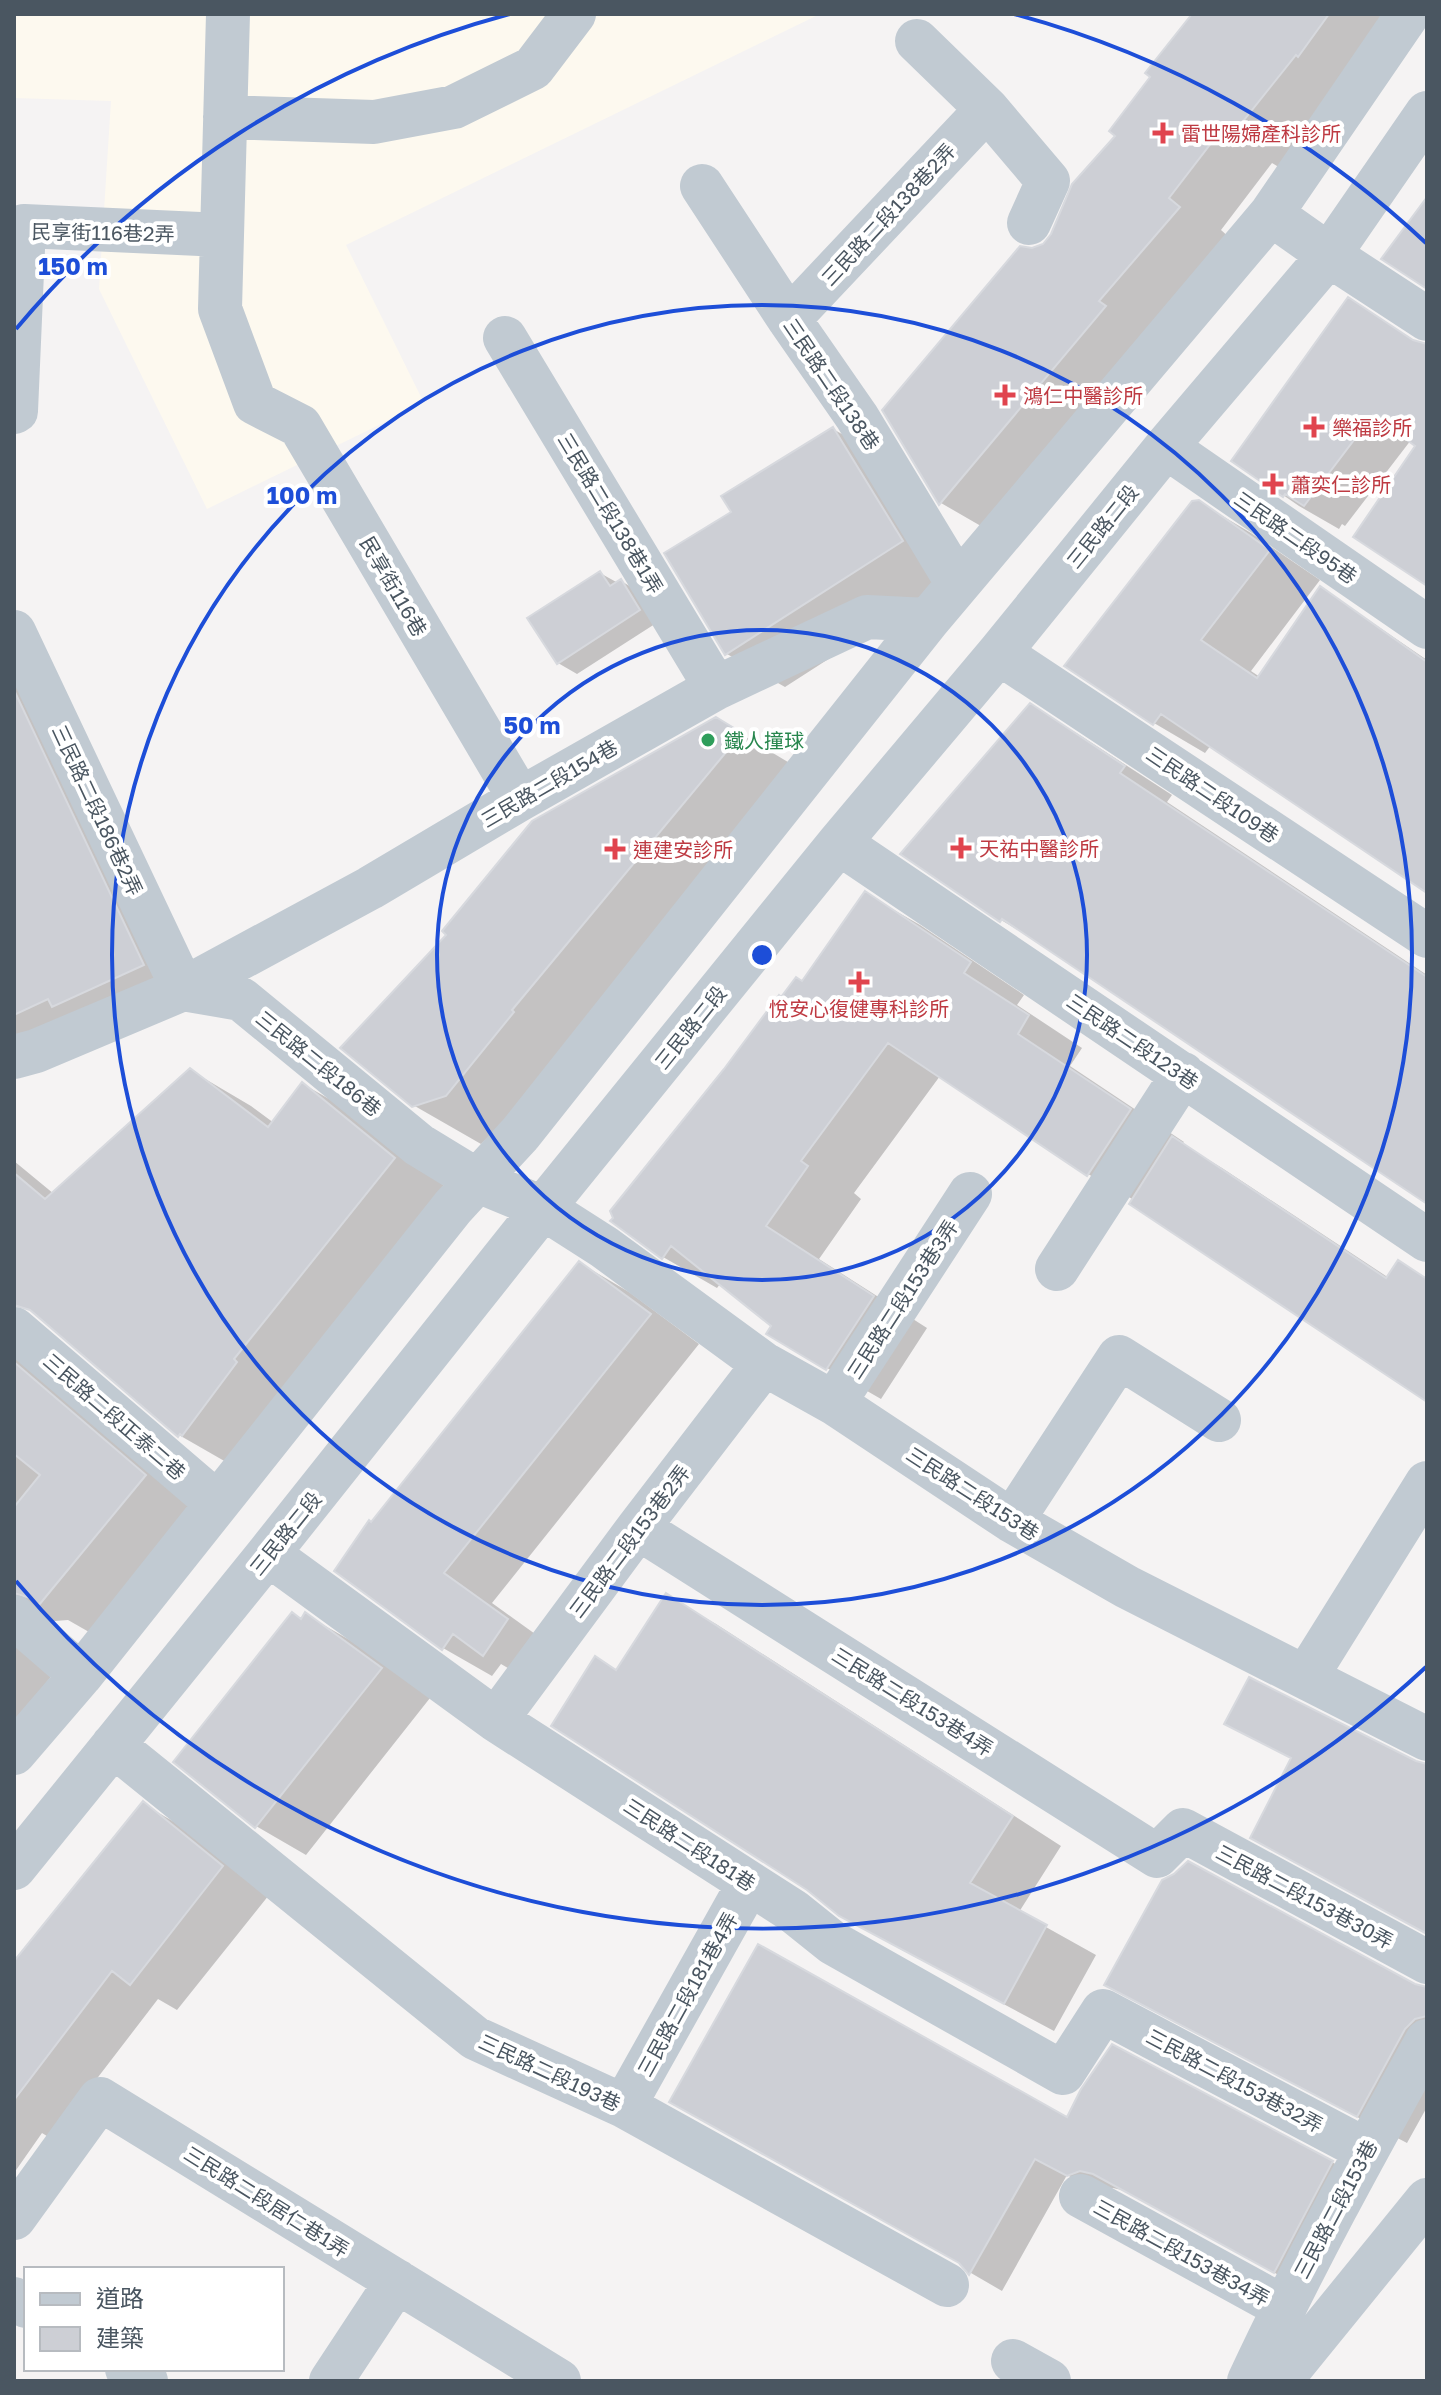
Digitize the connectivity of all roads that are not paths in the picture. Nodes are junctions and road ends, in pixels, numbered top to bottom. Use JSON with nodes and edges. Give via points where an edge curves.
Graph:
{"nodes":[{"id":1,"x":228,"y":14,"type":"edge"},
{"id":2,"x":574,"y":14,"type":"edge"},
{"id":3,"x":1408,"y":14,"type":"edge"},
{"id":4,"x":917,"y":41,"type":"dead end"},
{"id":5,"x":987,"y":109,"type":"junction"},
{"id":6,"x":1427,"y":113,"type":"edge"},
{"id":7,"x":225,"y":117,"type":"junction"},
{"id":8,"x":702,"y":186,"type":"dead end"},
{"id":9,"x":1271,"y":214,"type":"junction"},
{"id":10,"x":1029,"y":223,"type":"dead end"},
{"id":11,"x":19,"y":226,"type":"edge"},
{"id":12,"x":222,"y":235,"type":"junction"},
{"id":13,"x":1329,"y":255,"type":"junction"},
{"id":14,"x":789,"y":319,"type":"junction"},
{"id":15,"x":1427,"y":319,"type":"edge"},
{"id":16,"x":505,"y":338,"type":"dead end"},
{"id":17,"x":14,"y":412,"type":"edge"},
{"id":18,"x":1166,"y":447,"type":"junction"},
{"id":19,"x":958,"y":584,"type":"junction"},
{"id":20,"x":928,"y":620,"type":"junction"},
{"id":21,"x":1427,"y":627,"type":"edge"},
{"id":22,"x":14,"y":632,"type":"edge"},
{"id":23,"x":999,"y":653,"type":"junction"},
{"id":24,"x":716,"y":688,"type":"junction"},
{"id":25,"x":520,"y":799,"type":"junction"},
{"id":26,"x":839,"y":843,"type":"junction"},
{"id":27,"x":1427,"y":936,"type":"edge"},
{"id":28,"x":183,"y":989,"type":"junction"},
{"id":29,"x":14,"y":1057,"type":"edge"},
{"id":30,"x":1183,"y":1074,"type":"junction"},
{"id":31,"x":478,"y":1181,"type":"junction"},
{"id":32,"x":970,"y":1194,"type":"dead end"},
{"id":33,"x":543,"y":1208,"type":"junction"},
{"id":34,"x":1427,"y":1240,"type":"edge"},
{"id":35,"x":1057,"y":1269,"type":"dead end"},
{"id":36,"x":14,"y":1329,"type":"edge"},
{"id":37,"x":764,"y":1364,"type":"junction"},
{"id":38,"x":834,"y":1403,"type":"junction"},
{"id":39,"x":1219,"y":1420,"type":"dead end"},
{"id":40,"x":1427,"y":1483,"type":"edge"},
{"id":41,"x":217,"y":1503,"type":"junction"},
{"id":42,"x":1012,"y":1521,"type":"junction"},
{"id":43,"x":638,"y":1528,"type":"junction"},
{"id":44,"x":268,"y":1554,"type":"junction"},
{"id":45,"x":14,"y":1617,"type":"edge"},
{"id":46,"x":81,"y":1675,"type":"junction"},
{"id":47,"x":1306,"y":1677,"type":"junction"},
{"id":48,"x":496,"y":1720,"type":"junction"},
{"id":49,"x":1427,"y":1739,"type":"edge"},
{"id":50,"x":113,"y":1745,"type":"junction"},
{"id":51,"x":14,"y":1753,"type":"edge"},
{"id":52,"x":1183,"y":1830,"type":"joint"},
{"id":53,"x":14,"y":1868,"type":"edge"},
{"id":54,"x":749,"y":1883,"type":"junction"},
{"id":55,"x":1427,"y":1962,"type":"edge"},
{"id":56,"x":1103,"y":2011,"type":"joint"},
{"id":57,"x":1427,"y":2041,"type":"edge"},
{"id":58,"x":624,"y":2106,"type":"junction"},
{"id":59,"x":1366,"y":2150,"type":"junction"},
{"id":60,"x":1081,"y":2196,"type":"dead end"},
{"id":61,"x":1427,"y":2200,"type":"edge"},
{"id":62,"x":14,"y":2218,"type":"edge"},
{"id":63,"x":397,"y":2281,"type":"junction"},
{"id":64,"x":947,"y":2285,"type":"dead end"},
{"id":65,"x":1283,"y":2307,"type":"junction"},
{"id":66,"x":331,"y":2381,"type":"edge"},
{"id":67,"x":559,"y":2381,"type":"edge"},
{"id":68,"x":1249,"y":2381,"type":"edge"},
{"id":69,"x":1280,"y":2381,"type":"edge"}],
"edges":[{"from":1,"to":7,"type":"street","name":"民享街116巷"},
{"from":2,"to":7,"type":"street","via":[[533,68],[454,107],[374,122]]},
{"from":3,"to":9,"type":"street"},
{"from":4,"to":5,"type":"street"},
{"from":5,"to":10,"type":"street","via":[[1048,181]]},
{"from":5,"to":14,"type":"street","name":"三民路二段138巷2弄"},
{"from":6,"to":13,"type":"street","name":"三民路二段"},
{"from":7,"to":12,"type":"street","name":"民享街116巷"},
{"from":8,"to":14,"type":"street","name":"三民路二段138巷"},
{"from":9,"to":13,"type":"street"},
{"from":9,"to":19,"type":"street"},
{"from":11,"to":12,"type":"street","name":"民享街116巷2弄"},
{"from":11,"to":17,"type":"street","name":"民享街116巷2弄"},
{"from":12,"to":25,"type":"street","name":"民享街116巷","via":[[220,309],[255,403],[300,426]]},
{"from":13,"to":15,"type":"street"},
{"from":13,"to":18,"type":"street","name":"三民路二段"},
{"from":14,"to":19,"type":"street","name":"三民路二段138巷","via":[[857,417]]},
{"from":16,"to":24,"type":"street","name":"三民路二段138巷1弄"},
{"from":18,"to":21,"type":"street","name":"三民路二段95巷"},
{"from":18,"to":23,"type":"street","name":"三民路二段"},
{"from":19,"to":20,"type":"street"},
{"from":20,"to":24,"type":"street","name":"三民路二段154巷","via":[[867,617]]},
{"from":20,"to":31,"type":"street"},
{"from":22,"to":28,"type":"street","name":"三民路二段186巷2弄"},
{"from":23,"to":26,"type":"street","name":"三民路二段"},
{"from":23,"to":27,"type":"street","name":"三民路二段109巷"},
{"from":24,"to":25,"type":"street","name":"三民路二段154巷"},
{"from":25,"to":28,"type":"street","name":"三民路二段154巷"},
{"from":26,"to":30,"type":"street","name":"三民路二段123巷"},
{"from":26,"to":33,"type":"street","name":"三民路二段"},
{"from":28,"to":29,"type":"street"},
{"from":28,"to":31,"type":"street","name":"三民路二段186巷","via":[[241,999],[419,1145]]},
{"from":30,"to":34,"type":"street","name":"三民路二段123巷"},
{"from":30,"to":35,"type":"street"},
{"from":31,"to":33,"type":"street","name":"三民路二段186巷"},
{"from":31,"to":41,"type":"street"},
{"from":32,"to":38,"type":"street","name":"三民路二段153巷3弄"},
{"from":33,"to":37,"type":"street","name":"三民路二段153巷"},
{"from":33,"to":44,"type":"street","name":"三民路二段"},
{"from":36,"to":41,"type":"street","name":"三民路二段正泰二巷"},
{"from":37,"to":38,"type":"street","name":"三民路二段153巷"},
{"from":37,"to":43,"type":"street","name":"三民路二段153巷2弄"},
{"from":38,"to":42,"type":"street","name":"三民路二段153巷"},
{"from":39,"to":42,"type":"street","via":[[1119,1357]]},
{"from":40,"to":47,"type":"street"},
{"from":41,"to":46,"type":"street"},
{"from":42,"to":47,"type":"street","name":"三民路二段153巷","via":[[1127,1587]]},
{"from":43,"to":48,"type":"street","name":"三民路二段153巷2弄"},
{"from":43,"to":52,"type":"street","name":"三民路二段153巷4弄","via":[[1157,1856]]},
{"from":44,"to":48,"type":"street","name":"三民路二段181巷"},
{"from":44,"to":50,"type":"street","name":"三民路二段"},
{"from":45,"to":46,"type":"street"},
{"from":46,"to":51,"type":"street"},
{"from":47,"to":49,"type":"street","name":"三民路二段153巷"},
{"from":48,"to":54,"type":"street","name":"三民路二段181巷"},
{"from":50,"to":53,"type":"street","name":"三民路二段"},
{"from":50,"to":58,"type":"street","name":"三民路二段193巷","via":[[475,2038]]},
{"from":52,"to":55,"type":"street","name":"三民路二段153巷30弄"},
{"from":54,"to":56,"type":"street","name":"三民路二段181巷","via":[[833,1943],[1063,2073]]},
{"from":54,"to":58,"type":"street","name":"三民路二段181巷4弄"},
{"from":56,"to":59,"type":"street","name":"三民路二段153巷32弄"},
{"from":57,"to":59,"type":"street","name":"三民路二段153巷"},
{"from":58,"to":64,"type":"street","name":"三民路二段193巷"},
{"from":59,"to":65,"type":"street","name":"三民路二段153巷"},
{"from":60,"to":65,"type":"street","name":"三民路二段153巷34弄"},
{"from":61,"to":69,"type":"street"},
{"from":62,"to":63,"type":"street","name":"三民路二段居仁巷1弄","via":[[100,2099]]},
{"from":63,"to":66,"type":"street"},
{"from":63,"to":67,"type":"street","name":"三民路二段居仁巷1弄"},
{"from":65,"to":68,"type":"street","name":"三民路二段153巷"}]}
